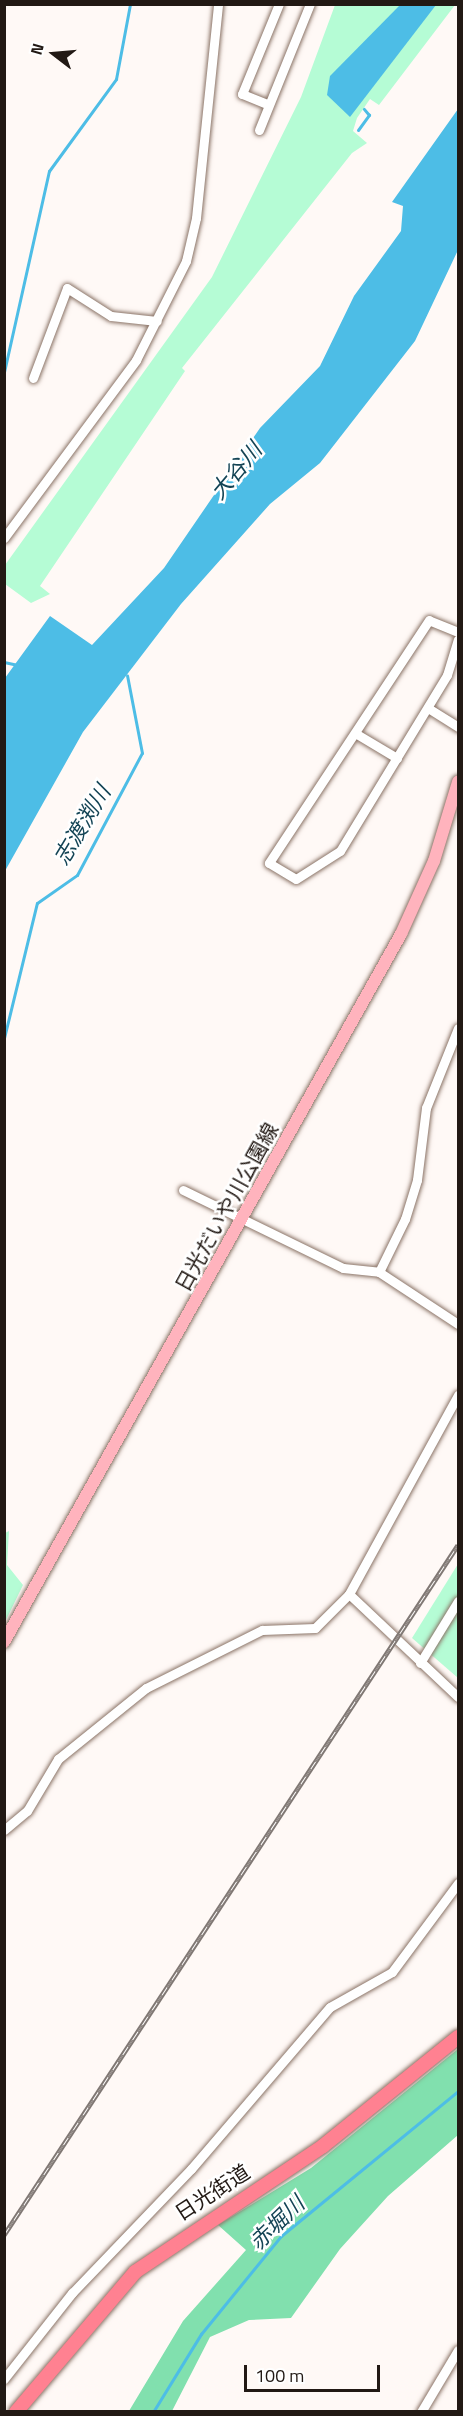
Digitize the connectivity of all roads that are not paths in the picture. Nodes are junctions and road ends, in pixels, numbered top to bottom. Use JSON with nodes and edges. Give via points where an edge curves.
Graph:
{"nodes":[{"id":1,"x":218,"y":4,"type":"edge"},
{"id":2,"x":279,"y":4,"type":"edge"},
{"id":3,"x":310,"y":4,"type":"edge"},
{"id":4,"x":267,"y":104,"type":"junction"},
{"id":5,"x":259,"y":130,"type":"dead end"},
{"id":6,"x":157,"y":321,"type":"junction"},
{"id":7,"x":33,"y":378,"type":"dead end"},
{"id":8,"x":4,"y":538,"type":"edge"},
{"id":9,"x":459,"y":632,"type":"edge"},
{"id":10,"x":459,"y":640,"type":"edge"},
{"id":11,"x":428,"y":708,"type":"junction"},
{"id":12,"x":459,"y":727,"type":"edge"},
{"id":13,"x":355,"y":733,"type":"junction"},
{"id":14,"x":397,"y":758,"type":"junction"},
{"id":15,"x":459,"y":782,"type":"edge"},
{"id":16,"x":459,"y":1028,"type":"edge"},
{"id":17,"x":183,"y":1190,"type":"dead end"},
{"id":18,"x":243,"y":1217,"type":"junction"},
{"id":19,"x":379,"y":1272,"type":"junction"},
{"id":20,"x":459,"y":1324,"type":"edge"},
{"id":21,"x":459,"y":1395,"type":"edge"},
{"id":22,"x":349,"y":1594,"type":"junction"},
{"id":23,"x":458,"y":1601,"type":"edge"},
{"id":24,"x":4,"y":1642,"type":"edge"},
{"id":25,"x":420,"y":1663,"type":"junction"},
{"id":26,"x":459,"y":1697,"type":"edge"},
{"id":27,"x":4,"y":1830,"type":"edge"},
{"id":28,"x":459,"y":1883,"type":"edge"},
{"id":29,"x":459,"y":2037,"type":"edge"},
{"id":30,"x":459,"y":2350,"type":"edge"},
{"id":31,"x":4,"y":2379,"type":"edge"},
{"id":32,"x":16,"y":2412,"type":"edge"},
{"id":33,"x":421,"y":2412,"type":"edge"}],
"edges":[{"from":1,"to":6,"type":"street","via":[[196,218],[186,261]]},
{"from":2,"to":4,"type":"street","via":[[242,94]]},
{"from":3,"to":4,"type":"street"},
{"from":4,"to":5,"type":"street"},
{"from":6,"to":7,"type":"street","via":[[111,316],[67,288]]},
{"from":6,"to":8,"type":"street","via":[[136,360]]},
{"from":9,"to":13,"type":"street","via":[[429,620]]},
{"from":10,"to":11,"type":"street","via":[[447,675]]},
{"from":11,"to":12,"type":"street"},
{"from":11,"to":14,"type":"street"},
{"from":13,"to":14,"type":"street"},
{"from":13,"to":14,"type":"street","via":[[269,862],[296,879],[340,850]]},
{"from":15,"to":18,"type":"main road","name":"日光だいや川公園線","via":[[434,861],[401,934]]},
{"from":16,"to":19,"type":"street","via":[[426,1108],[417,1180],[405,1219]]},
{"from":17,"to":18,"type":"street"},
{"from":18,"to":19,"type":"street","via":[[343,1268]]},
{"from":18,"to":24,"type":"main road","name":"日光だいや川公園線"},
{"from":19,"to":20,"type":"street"},
{"from":21,"to":22,"type":"street"},
{"from":22,"to":25,"type":"street"},
{"from":22,"to":27,"type":"street","via":[[315,1628],[262,1630],[146,1688],[58,1759],[27,1811]]},
{"from":23,"to":25,"type":"street"},
{"from":25,"to":26,"type":"street"},
{"from":28,"to":31,"type":"street","via":[[392,1972],[330,2007],[191,2169],[72,2293]]},
{"from":29,"to":32,"type":"highway","name":"日光街道","via":[[323,2146],[135,2272]]},
{"from":30,"to":33,"type":"street"}]}
